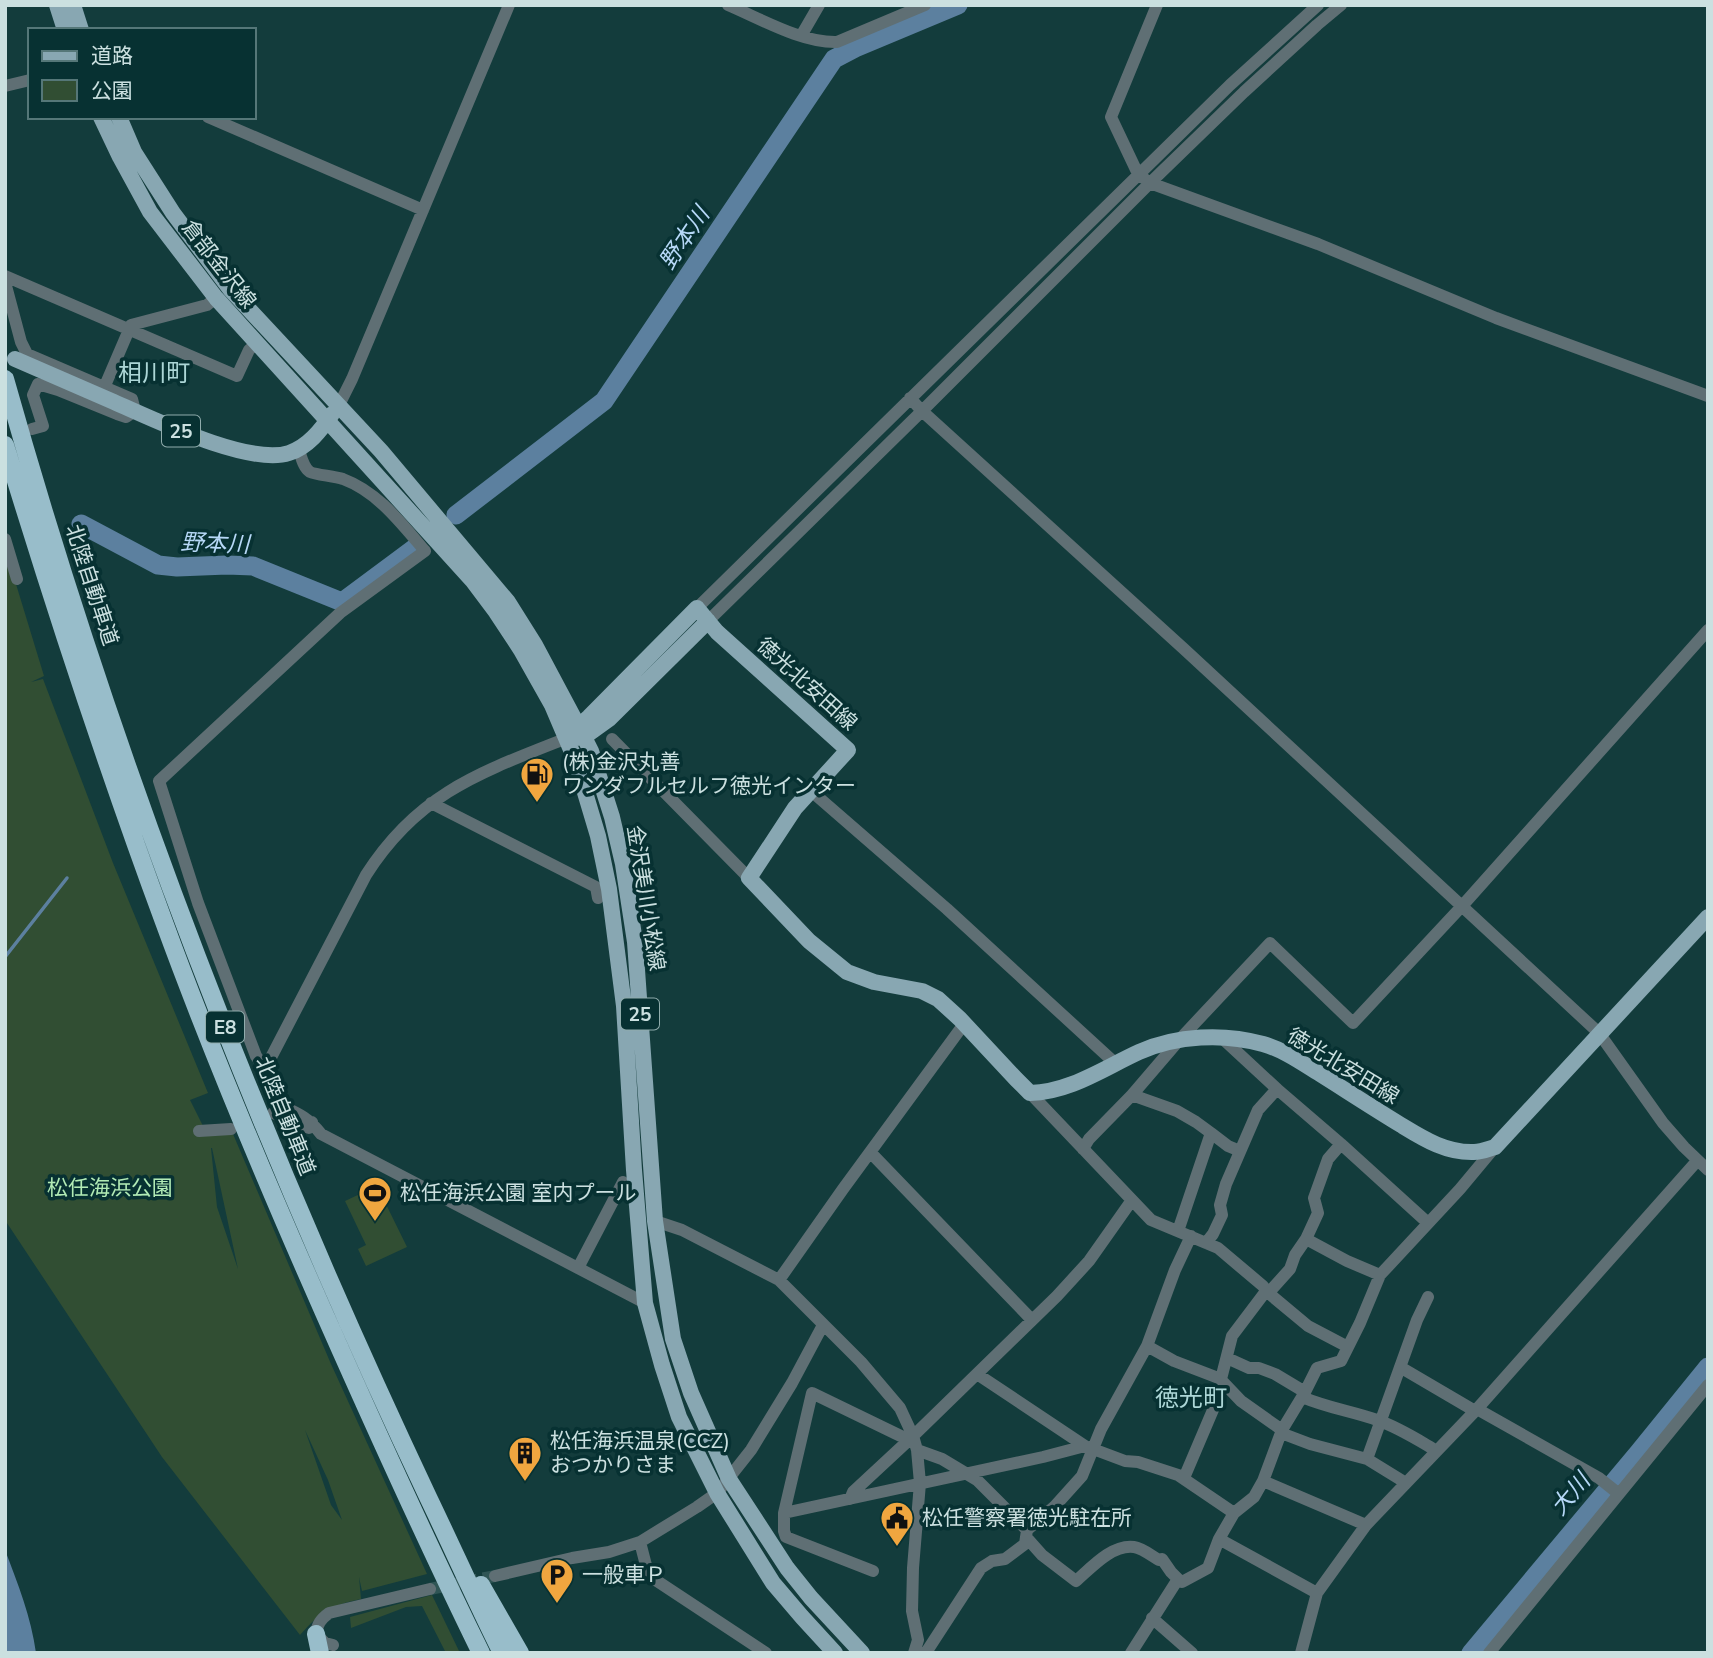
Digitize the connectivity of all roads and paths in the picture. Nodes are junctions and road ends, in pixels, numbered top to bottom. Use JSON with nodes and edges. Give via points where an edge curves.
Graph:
{"nodes":[{"id":1,"x":57,"y":5,"type":"edge"},
{"id":2,"x":73,"y":5,"type":"edge"},
{"id":3,"x":509,"y":5,"type":"edge"},
{"id":4,"x":728,"y":5,"type":"edge"},
{"id":5,"x":819,"y":5,"type":"edge"},
{"id":6,"x":925,"y":5,"type":"edge"},
{"id":7,"x":1157,"y":5,"type":"edge"},
{"id":8,"x":1318,"y":5,"type":"edge"},
{"id":9,"x":1341,"y":5,"type":"edge"},
{"id":10,"x":64,"y":28,"type":"edge"},
{"id":11,"x":80,"y":28,"type":"edge"},
{"id":12,"x":801,"y":36,"type":"junction"},
{"id":13,"x":28,"y":80,"type":"edge"},
{"id":14,"x":5,"y":86,"type":"edge"},
{"id":15,"x":102,"y":119,"type":"edge"},
{"id":16,"x":120,"y":119,"type":"edge"},
{"id":17,"x":213,"y":119,"type":"edge"},
{"id":18,"x":1138,"y":174,"type":"junction"},
{"id":19,"x":1150,"y":183,"type":"junction"},
{"id":20,"x":423,"y":210,"type":"junction"},
{"id":21,"x":5,"y":276,"type":"edge"},
{"id":22,"x":5,"y":282,"type":"edge"},
{"id":23,"x":216,"y":298,"type":"junction"},
{"id":24,"x":129,"y":329,"type":"junction"},
{"id":25,"x":257,"y":344,"type":"junction"},
{"id":26,"x":15,"y":359,"type":"dead end"},
{"id":27,"x":5,"y":379,"type":"edge"},
{"id":28,"x":104,"y":388,"type":"junction"},
{"id":29,"x":1708,"y":396,"type":"edge"},
{"id":30,"x":910,"y":398,"type":"junction"},
{"id":31,"x":338,"y":407,"type":"junction"},
{"id":32,"x":135,"y":411,"type":"junction"},
{"id":33,"x":922,"y":411,"type":"junction"},
{"id":34,"x":328,"y":421,"type":"junction"},
{"id":35,"x":32,"y":429,"type":"dead end"},
{"id":36,"x":5,"y":445,"type":"edge"},
{"id":37,"x":298,"y":448,"type":"junction"},
{"id":38,"x":5,"y":540,"type":"edge"},
{"id":39,"x":17,"y":579,"type":"dead end"},
{"id":40,"x":697,"y":608,"type":"junction"},
{"id":41,"x":708,"y":621,"type":"junction"},
{"id":42,"x":1708,"y":630,"type":"edge"},
{"id":43,"x":581,"y":731,"type":"junction"},
{"id":44,"x":567,"y":738,"type":"junction"},
{"id":45,"x":612,"y":739,"type":"dead end"},
{"id":46,"x":810,"y":790,"type":"junction"},
{"id":47,"x":431,"y":803,"type":"junction"},
{"id":48,"x":749,"y":878,"type":"junction"},
{"id":49,"x":598,"y":898,"type":"dead end"},
{"id":50,"x":1462,"y":905,"type":"junction"},
{"id":51,"x":1708,"y":917,"type":"edge"},
{"id":52,"x":964,"y":1024,"type":"junction"},
{"id":53,"x":1599,"y":1033,"type":"junction"},
{"id":54,"x":1222,"y":1038,"type":"junction"},
{"id":55,"x":1180,"y":1039,"type":"junction"},
{"id":56,"x":1116,"y":1064,"type":"junction"},
{"id":57,"x":265,"y":1069,"type":"junction"},
{"id":58,"x":1277,"y":1089,"type":"junction"},
{"id":59,"x":1030,"y":1093,"type":"junction"},
{"id":60,"x":1132,"y":1095,"type":"junction"},
{"id":61,"x":273,"y":1113,"type":"dead end"},
{"id":62,"x":312,"y":1122,"type":"junction"},
{"id":63,"x":231,"y":1129,"type":"dead end"},
{"id":64,"x":199,"y":1131,"type":"dead end"},
{"id":65,"x":1211,"y":1133,"type":"junction"},
{"id":66,"x":1341,"y":1144,"type":"junction"},
{"id":67,"x":1494,"y":1147,"type":"junction"},
{"id":68,"x":1083,"y":1149,"type":"junction"},
{"id":69,"x":1240,"y":1150,"type":"junction"},
{"id":70,"x":871,"y":1153,"type":"junction"},
{"id":71,"x":1697,"y":1161,"type":"junction"},
{"id":72,"x":1708,"y":1170,"type":"edge"},
{"id":73,"x":623,"y":1182,"type":"dead end"},
{"id":74,"x":1132,"y":1200,"type":"junction"},
{"id":75,"x":655,"y":1222,"type":"junction"},
{"id":76,"x":1428,"y":1223,"type":"junction"},
{"id":77,"x":1178,"y":1231,"type":"junction"},
{"id":78,"x":1191,"y":1236,"type":"junction"},
{"id":79,"x":1306,"y":1239,"type":"junction"},
{"id":80,"x":1206,"y":1243,"type":"junction"},
{"id":81,"x":578,"y":1268,"type":"junction"},
{"id":82,"x":1380,"y":1275,"type":"junction"},
{"id":83,"x":779,"y":1280,"type":"junction"},
{"id":84,"x":1266,"y":1291,"type":"junction"},
{"id":85,"x":1428,"y":1297,"type":"dead end"},
{"id":86,"x":645,"y":1303,"type":"junction"},
{"id":87,"x":1032,"y":1321,"type":"junction"},
{"id":88,"x":823,"y":1325,"type":"junction"},
{"id":89,"x":1147,"y":1346,"type":"junction"},
{"id":90,"x":1348,"y":1347,"type":"junction"},
{"id":91,"x":1227,"y":1358,"type":"junction"},
{"id":92,"x":1400,"y":1367,"type":"junction"},
{"id":93,"x":977,"y":1374,"type":"junction"},
{"id":94,"x":792,"y":1382,"type":"junction"},
{"id":95,"x":1223,"y":1382,"type":"junction"},
{"id":96,"x":1708,"y":1385,"type":"edge"},
{"id":97,"x":812,"y":1392,"type":"junction"},
{"id":98,"x":1304,"y":1395,"type":"junction"},
{"id":99,"x":1476,"y":1410,"type":"junction"},
{"id":100,"x":1381,"y":1421,"type":"junction"},
{"id":101,"x":393,"y":1422,"type":"junction"},
{"id":102,"x":376,"y":1429,"type":"junction"},
{"id":103,"x":1282,"y":1431,"type":"junction"},
{"id":104,"x":913,"y":1442,"type":"junction"},
{"id":105,"x":1089,"y":1448,"type":"junction"},
{"id":106,"x":1437,"y":1451,"type":"junction"},
{"id":107,"x":1367,"y":1459,"type":"junction"},
{"id":108,"x":968,"y":1473,"type":"junction"},
{"id":109,"x":1184,"y":1478,"type":"junction"},
{"id":110,"x":729,"y":1479,"type":"junction"},
{"id":111,"x":1263,"y":1481,"type":"junction"},
{"id":112,"x":920,"y":1483,"type":"junction"},
{"id":113,"x":1406,"y":1483,"type":"junction"},
{"id":114,"x":1611,"y":1488,"type":"junction"},
{"id":115,"x":717,"y":1493,"type":"junction"},
{"id":116,"x":850,"y":1499,"type":"junction"},
{"id":117,"x":784,"y":1513,"type":"junction"},
{"id":118,"x":1234,"y":1513,"type":"junction"},
{"id":119,"x":1366,"y":1525,"type":"junction"},
{"id":120,"x":1026,"y":1534,"type":"junction"},
{"id":121,"x":1219,"y":1539,"type":"junction"},
{"id":122,"x":640,"y":1542,"type":"junction"},
{"id":123,"x":873,"y":1571,"type":"dead end"},
{"id":124,"x":495,"y":1576,"type":"tunnel mouth"},
{"id":125,"x":1178,"y":1579,"type":"junction"},
{"id":126,"x":430,"y":1589,"type":"tunnel mouth"},
{"id":127,"x":1317,"y":1593,"type":"junction"},
{"id":128,"x":1152,"y":1618,"type":"junction"},
{"id":129,"x":316,"y":1634,"type":"joint"},
{"id":130,"x":323,"y":1650,"type":"edge"},
{"id":131,"x":471,"y":1653,"type":"edge"},
{"id":132,"x":481,"y":1653,"type":"edge"},
{"id":133,"x":502,"y":1653,"type":"edge"},
{"id":134,"x":520,"y":1653,"type":"edge"},
{"id":135,"x":766,"y":1653,"type":"edge"},
{"id":136,"x":835,"y":1653,"type":"edge"},
{"id":137,"x":862,"y":1653,"type":"edge"},
{"id":138,"x":914,"y":1653,"type":"edge"},
{"id":139,"x":922,"y":1653,"type":"edge"},
{"id":140,"x":1131,"y":1653,"type":"edge"},
{"id":141,"x":1192,"y":1653,"type":"edge"},
{"id":142,"x":1301,"y":1653,"type":"edge"},
{"id":143,"x":1489,"y":1653,"type":"edge"}],
"edges":[{"from":1,"to":10,"type":"main road"},
{"from":2,"to":11,"type":"main road"},
{"from":3,"to":20,"type":"street"},
{"from":4,"to":12,"type":"street"},
{"from":5,"to":12,"type":"street"},
{"from":6,"to":12,"type":"street","via":[[837,42]]},
{"from":7,"to":18,"type":"street","via":[[1111,117]]},
{"from":8,"to":18,"type":"street"},
{"from":9,"to":19,"type":"street"},
{"from":13,"to":14,"type":"street"},
{"from":15,"to":23,"type":"main road","name":"倉部金沢線","via":[[150,212]]},
{"from":16,"to":31,"type":"main road","name":"倉部金沢線","via":[[134,152],[222,279]]},
{"from":17,"to":20,"type":"street"},
{"from":18,"to":19,"type":"street"},
{"from":18,"to":30,"type":"street"},
{"from":19,"to":29,"type":"street"},
{"from":19,"to":33,"type":"street"},
{"from":20,"to":31,"type":"street"},
{"from":21,"to":24,"type":"street"},
{"from":22,"to":28,"type":"street","via":[[27,354]]},
{"from":23,"to":24,"type":"street"},
{"from":23,"to":25,"type":"main road","name":"倉部金沢線"},
{"from":24,"to":25,"type":"street","via":[[237,376],[249,350]]},
{"from":24,"to":28,"type":"street"},
{"from":25,"to":34,"type":"main road","name":"倉部金沢線"},
{"from":26,"to":32,"type":"main road","number":"25"},
{"from":27,"to":101,"type":"highway","name":"北陸自動車道","number":"E8","via":[[73,605],[183,919],[319,1258]]},
{"from":28,"to":32,"type":"street","via":[[132,400]]},
{"from":30,"to":33,"type":"street"},
{"from":30,"to":40,"type":"street"},
{"from":31,"to":34,"type":"main road","number":"25"},
{"from":31,"to":43,"type":"main road","name":"金沢美川小松線","number":"25","via":[[508,601]]},
{"from":32,"to":35,"type":"street","via":[[117,414],[38,384],[33,394],[43,426]]},
{"from":32,"to":37,"type":"main road","number":"25","via":[[235,450],[276,455]]},
{"from":33,"to":41,"type":"street"},
{"from":33,"to":50,"type":"street"},
{"from":34,"to":37,"type":"main road","number":"25"},
{"from":34,"to":44,"type":"main road","name":"金沢美川小松線","number":"25","via":[[488,601],[521,650]]},
{"from":36,"to":102,"type":"highway","name":"北陸自動車道","number":"E8","via":[[102,750],[165,925],[301,1263]]},
{"from":37,"to":57,"type":"street","via":[[307,470],[360,487],[389,509],[425,551],[340,613],[159,781],[198,903]]},
{"from":38,"to":39,"type":"street"},
{"from":40,"to":41,"type":"main road","name":"徳光北安田線"},
{"from":40,"to":43,"type":"main road","via":[[589,717]]},
{"from":41,"to":43,"type":"main road","via":[[608,719]]},
{"from":41,"to":46,"type":"main road","name":"徳光北安田線","via":[[848,750]]},
{"from":42,"to":50,"type":"street"},
{"from":43,"to":44,"type":"main road"},
{"from":43,"to":75,"type":"main road","name":"金沢美川小松線","number":"25","via":[[612,817],[635,942]]},
{"from":44,"to":47,"type":"street","via":[[485,770]]},
{"from":44,"to":86,"type":"main road","name":"金沢美川小松線","number":"25","via":[[609,889],[624,1006]]},
{"from":45,"to":48,"type":"street"},
{"from":46,"to":48,"type":"main road","name":"徳光北安田線"},
{"from":46,"to":56,"type":"street"},
{"from":47,"to":49,"type":"street","via":[[596,887]]},
{"from":47,"to":57,"type":"street","via":[[399,831],[366,875]]},
{"from":48,"to":52,"type":"main road","via":[[808,941],[847,972],[922,991],[938,999]]},
{"from":50,"to":53,"type":"street"},
{"from":50,"to":55,"type":"street","via":[[1353,1023],[1270,943]]},
{"from":51,"to":53,"type":"main road"},
{"from":52,"to":59,"type":"main road"},
{"from":52,"to":70,"type":"street"},
{"from":53,"to":67,"type":"main road"},
{"from":53,"to":71,"type":"street","via":[[1663,1123]]},
{"from":54,"to":55,"type":"main road","name":"徳光北安田線"},
{"from":54,"to":58,"type":"street"},
{"from":54,"to":67,"type":"main road","name":"徳光北安田線","via":[[1279,1051],[1436,1145],[1477,1152]]},
{"from":55,"to":56,"type":"main road","name":"徳光北安田線"},
{"from":55,"to":60,"type":"street"},
{"from":56,"to":59,"type":"main road","name":"徳光北安田線","via":[[1061,1088]]},
{"from":57,"to":62,"type":"street","via":[[278,1104]]},
{"from":58,"to":66,"type":"street"},
{"from":58,"to":69,"type":"street","via":[[1258,1110]]},
{"from":59,"to":68,"type":"street"},
{"from":60,"to":65,"type":"street","via":[[1177,1111]]},
{"from":60,"to":68,"type":"street"},
{"from":61,"to":62,"type":"street","via":[[309,1128]]},
{"from":62,"to":81,"type":"street","via":[[321,1134]]},
{"from":63,"to":64,"type":"street"},
{"from":65,"to":69,"type":"street"},
{"from":65,"to":77,"type":"street"},
{"from":66,"to":76,"type":"street"},
{"from":66,"to":79,"type":"street","via":[[1328,1159],[1314,1198],[1318,1213]]},
{"from":67,"to":76,"type":"street"},
{"from":68,"to":74,"type":"street"},
{"from":69,"to":80,"type":"street","via":[[1220,1205],[1222,1214]]},
{"from":70,"to":83,"type":"street"},
{"from":70,"to":87,"type":"street"},
{"from":71,"to":72,"type":"street"},
{"from":71,"to":99,"type":"street"},
{"from":73,"to":81,"type":"street"},
{"from":74,"to":77,"type":"street","via":[[1151,1220]]},
{"from":74,"to":87,"type":"street","via":[[1088,1261]]},
{"from":75,"to":83,"type":"street","via":[[682,1230]]},
{"from":75,"to":110,"type":"main road","name":"金沢美川小松線","number":"25","via":[[673,1339]]},
{"from":76,"to":82,"type":"street"},
{"from":77,"to":78,"type":"street"},
{"from":78,"to":80,"type":"street"},
{"from":78,"to":89,"type":"street"},
{"from":79,"to":82,"type":"street"},
{"from":79,"to":84,"type":"street","via":[[1290,1269]]},
{"from":80,"to":84,"type":"street","via":[[1229,1256]]},
{"from":81,"to":86,"type":"street"},
{"from":82,"to":90,"type":"street"},
{"from":83,"to":88,"type":"street"},
{"from":84,"to":90,"type":"street","via":[[1308,1326]]},
{"from":84,"to":91,"type":"street","via":[[1232,1336]]},
{"from":85,"to":92,"type":"street"},
{"from":86,"to":115,"type":"main road","name":"金沢美川小松線","number":"25","via":[[679,1417]]},
{"from":87,"to":93,"type":"street"},
{"from":88,"to":94,"type":"street"},
{"from":88,"to":104,"type":"street","via":[[900,1408]]},
{"from":89,"to":95,"type":"street"},
{"from":89,"to":105,"type":"street"},
{"from":90,"to":98,"type":"street","via":[[1341,1362],[1317,1368]]},
{"from":91,"to":95,"type":"street"},
{"from":91,"to":98,"type":"street","via":[[1275,1374]]},
{"from":92,"to":99,"type":"street"},
{"from":92,"to":100,"type":"street"},
{"from":93,"to":104,"type":"street"},
{"from":93,"to":105,"type":"street"},
{"from":94,"to":97,"type":"street"},
{"from":94,"to":110,"type":"street"},
{"from":95,"to":103,"type":"street"},
{"from":95,"to":109,"type":"street"},
{"from":96,"to":114,"type":"street"},
{"from":97,"to":104,"type":"street"},
{"from":97,"to":117,"type":"street"},
{"from":98,"to":100,"type":"street","via":[[1322,1406]]},
{"from":98,"to":103,"type":"street"},
{"from":99,"to":106,"type":"street"},
{"from":99,"to":114,"type":"street"},
{"from":100,"to":106,"type":"street"},
{"from":100,"to":107,"type":"street"},
{"from":101,"to":133,"type":"highway","name":"北陸自動車道","number":"E8"},
{"from":101,"to":134,"type":"highway"},
{"from":102,"to":131,"type":"highway"},
{"from":102,"to":132,"type":"highway","name":"北陸自動車道","number":"E8"},
{"from":103,"to":107,"type":"street","via":[[1310,1444]]},
{"from":103,"to":111,"type":"street"},
{"from":104,"to":108,"type":"street"},
{"from":104,"to":112,"type":"street"},
{"from":104,"to":116,"type":"street"},
{"from":105,"to":108,"type":"street"},
{"from":105,"to":109,"type":"street"},
{"from":105,"to":120,"type":"street","via":[[1082,1476]]},
{"from":106,"to":113,"type":"street"},
{"from":107,"to":113,"type":"street"},
{"from":108,"to":112,"type":"street"},
{"from":108,"to":120,"type":"street"},
{"from":109,"to":118,"type":"street"},
{"from":110,"to":115,"type":"street"},
{"from":110,"to":137,"type":"main road","name":"金沢美川小松線","number":"25","via":[[787,1568]]},
{"from":111,"to":118,"type":"street","via":[[1254,1497]]},
{"from":111,"to":119,"type":"street"},
{"from":112,"to":116,"type":"street"},
{"from":112,"to":138,"type":"street","via":[[912,1611],[918,1640]]},
{"from":113,"to":119,"type":"street"},
{"from":114,"to":143,"type":"street"},
{"from":115,"to":122,"type":"street"},
{"from":115,"to":136,"type":"main road","name":"金沢美川小松線","number":"25","via":[[773,1583]]},
{"from":116,"to":117,"type":"street"},
{"from":117,"to":123,"type":"street","via":[[786,1536]]},
{"from":118,"to":121,"type":"street"},
{"from":119,"to":127,"type":"street"},
{"from":120,"to":125,"type":"street","via":[[1042,1555],[1076,1581],[1102,1558],[1135,1547],[1162,1559]]},
{"from":120,"to":139,"type":"street","via":[[1025,1544],[981,1568]]},
{"from":121,"to":125,"type":"street","via":[[1208,1569],[1182,1582]]},
{"from":121,"to":127,"type":"street"},
{"from":122,"to":124,"type":"street"},
{"from":122,"to":135,"type":"street","via":[[648,1573]]},
{"from":125,"to":128,"type":"street"},
{"from":126,"to":129,"type":"street","via":[[329,1613],[321,1619]]},
{"from":127,"to":142,"type":"street"},
{"from":128,"to":140,"type":"street"},
{"from":128,"to":141,"type":"street"},
{"from":129,"to":130,"type":"highway"}]}
